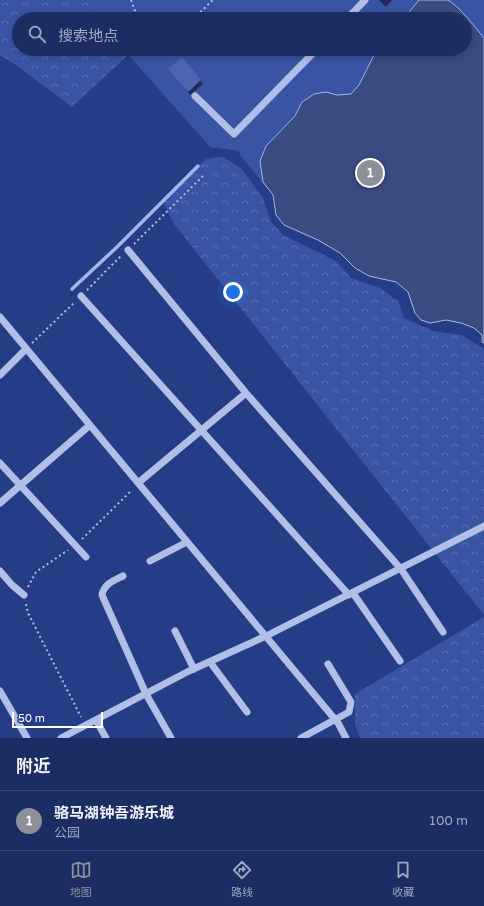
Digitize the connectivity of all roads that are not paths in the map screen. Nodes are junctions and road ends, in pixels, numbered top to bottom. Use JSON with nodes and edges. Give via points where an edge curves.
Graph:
{"nodes":[{"id":1,"x":365,"y":0,"type":"edge"},
{"id":2,"x":354,"y":12,"type":"edge"},
{"id":3,"x":310,"y":56,"type":"edge"},
{"id":4,"x":195,"y":96,"type":"dead end"},
{"id":5,"x":128,"y":250,"type":"road end"},
{"id":6,"x":81,"y":296,"type":"road end"},
{"id":7,"x":0,"y":317,"type":"edge"},
{"id":8,"x":26,"y":349,"type":"junction"},
{"id":9,"x":0,"y":375,"type":"edge"},
{"id":10,"x":246,"y":393,"type":"junction"},
{"id":11,"x":90,"y":425,"type":"junction"},
{"id":12,"x":201,"y":430,"type":"junction"},
{"id":13,"x":0,"y":463,"type":"edge"},
{"id":14,"x":138,"y":483,"type":"junction"},
{"id":15,"x":20,"y":486,"type":"junction"},
{"id":16,"x":0,"y":503,"type":"edge"},
{"id":17,"x":484,"y":526,"type":"edge"},
{"id":18,"x":188,"y":542,"type":"junction"},
{"id":19,"x":86,"y":557,"type":"dead end"},
{"id":20,"x":150,"y":561,"type":"dead end"},
{"id":21,"x":401,"y":569,"type":"junction"},
{"id":22,"x":0,"y":571,"type":"edge"},
{"id":23,"x":123,"y":576,"type":"dead end"},
{"id":24,"x":351,"y":594,"type":"junction"},
{"id":25,"x":24,"y":595,"type":"road end"},
{"id":26,"x":175,"y":631,"type":"dead end"},
{"id":27,"x":443,"y":632,"type":"dead end"},
{"id":28,"x":266,"y":636,"type":"junction"},
{"id":29,"x":400,"y":661,"type":"dead end"},
{"id":30,"x":210,"y":662,"type":"junction"},
{"id":31,"x":328,"y":664,"type":"dead end"},
{"id":32,"x":194,"y":669,"type":"junction"},
{"id":33,"x":0,"y":691,"type":"edge"},
{"id":34,"x":146,"y":694,"type":"junction"},
{"id":35,"x":247,"y":712,"type":"dead end"},
{"id":36,"x":96,"y":720,"type":"junction"},
{"id":37,"x":336,"y":720,"type":"junction"},
{"id":38,"x":27,"y":738,"type":"edge"},
{"id":39,"x":61,"y":738,"type":"edge"},
{"id":40,"x":106,"y":738,"type":"edge"},
{"id":41,"x":171,"y":738,"type":"edge"},
{"id":42,"x":301,"y":738,"type":"edge"},
{"id":43,"x":346,"y":738,"type":"edge"}],
"edges":[{"from":1,"to":2,"type":"street"},
{"from":3,"to":4,"type":"street","via":[[234,134]]},
{"from":5,"to":10,"type":"street"},
{"from":6,"to":12,"type":"street"},
{"from":7,"to":8,"type":"street"},
{"from":8,"to":9,"type":"street"},
{"from":8,"to":11,"type":"street"},
{"from":10,"to":12,"type":"street"},
{"from":10,"to":21,"type":"street"},
{"from":11,"to":14,"type":"street"},
{"from":11,"to":15,"type":"street"},
{"from":12,"to":14,"type":"street"},
{"from":12,"to":24,"type":"street"},
{"from":13,"to":15,"type":"street"},
{"from":14,"to":18,"type":"street"},
{"from":15,"to":16,"type":"street"},
{"from":15,"to":19,"type":"street"},
{"from":17,"to":21,"type":"street"},
{"from":18,"to":20,"type":"street"},
{"from":18,"to":28,"type":"street"},
{"from":21,"to":24,"type":"street"},
{"from":21,"to":27,"type":"street"},
{"from":22,"to":25,"type":"street"},
{"from":23,"to":34,"type":"street","via":[[107,584],[102,595]]},
{"from":24,"to":28,"type":"street"},
{"from":24,"to":29,"type":"street"},
{"from":26,"to":32,"type":"street"},
{"from":28,"to":30,"type":"street"},
{"from":28,"to":37,"type":"street"},
{"from":30,"to":32,"type":"street"},
{"from":30,"to":35,"type":"street"},
{"from":31,"to":37,"type":"street","via":[[351,702],[349,712]]},
{"from":32,"to":34,"type":"street"},
{"from":33,"to":38,"type":"street"},
{"from":34,"to":36,"type":"street"},
{"from":34,"to":41,"type":"street"},
{"from":36,"to":39,"type":"street"},
{"from":36,"to":40,"type":"street"},
{"from":37,"to":42,"type":"street"},
{"from":37,"to":43,"type":"street"}]}
